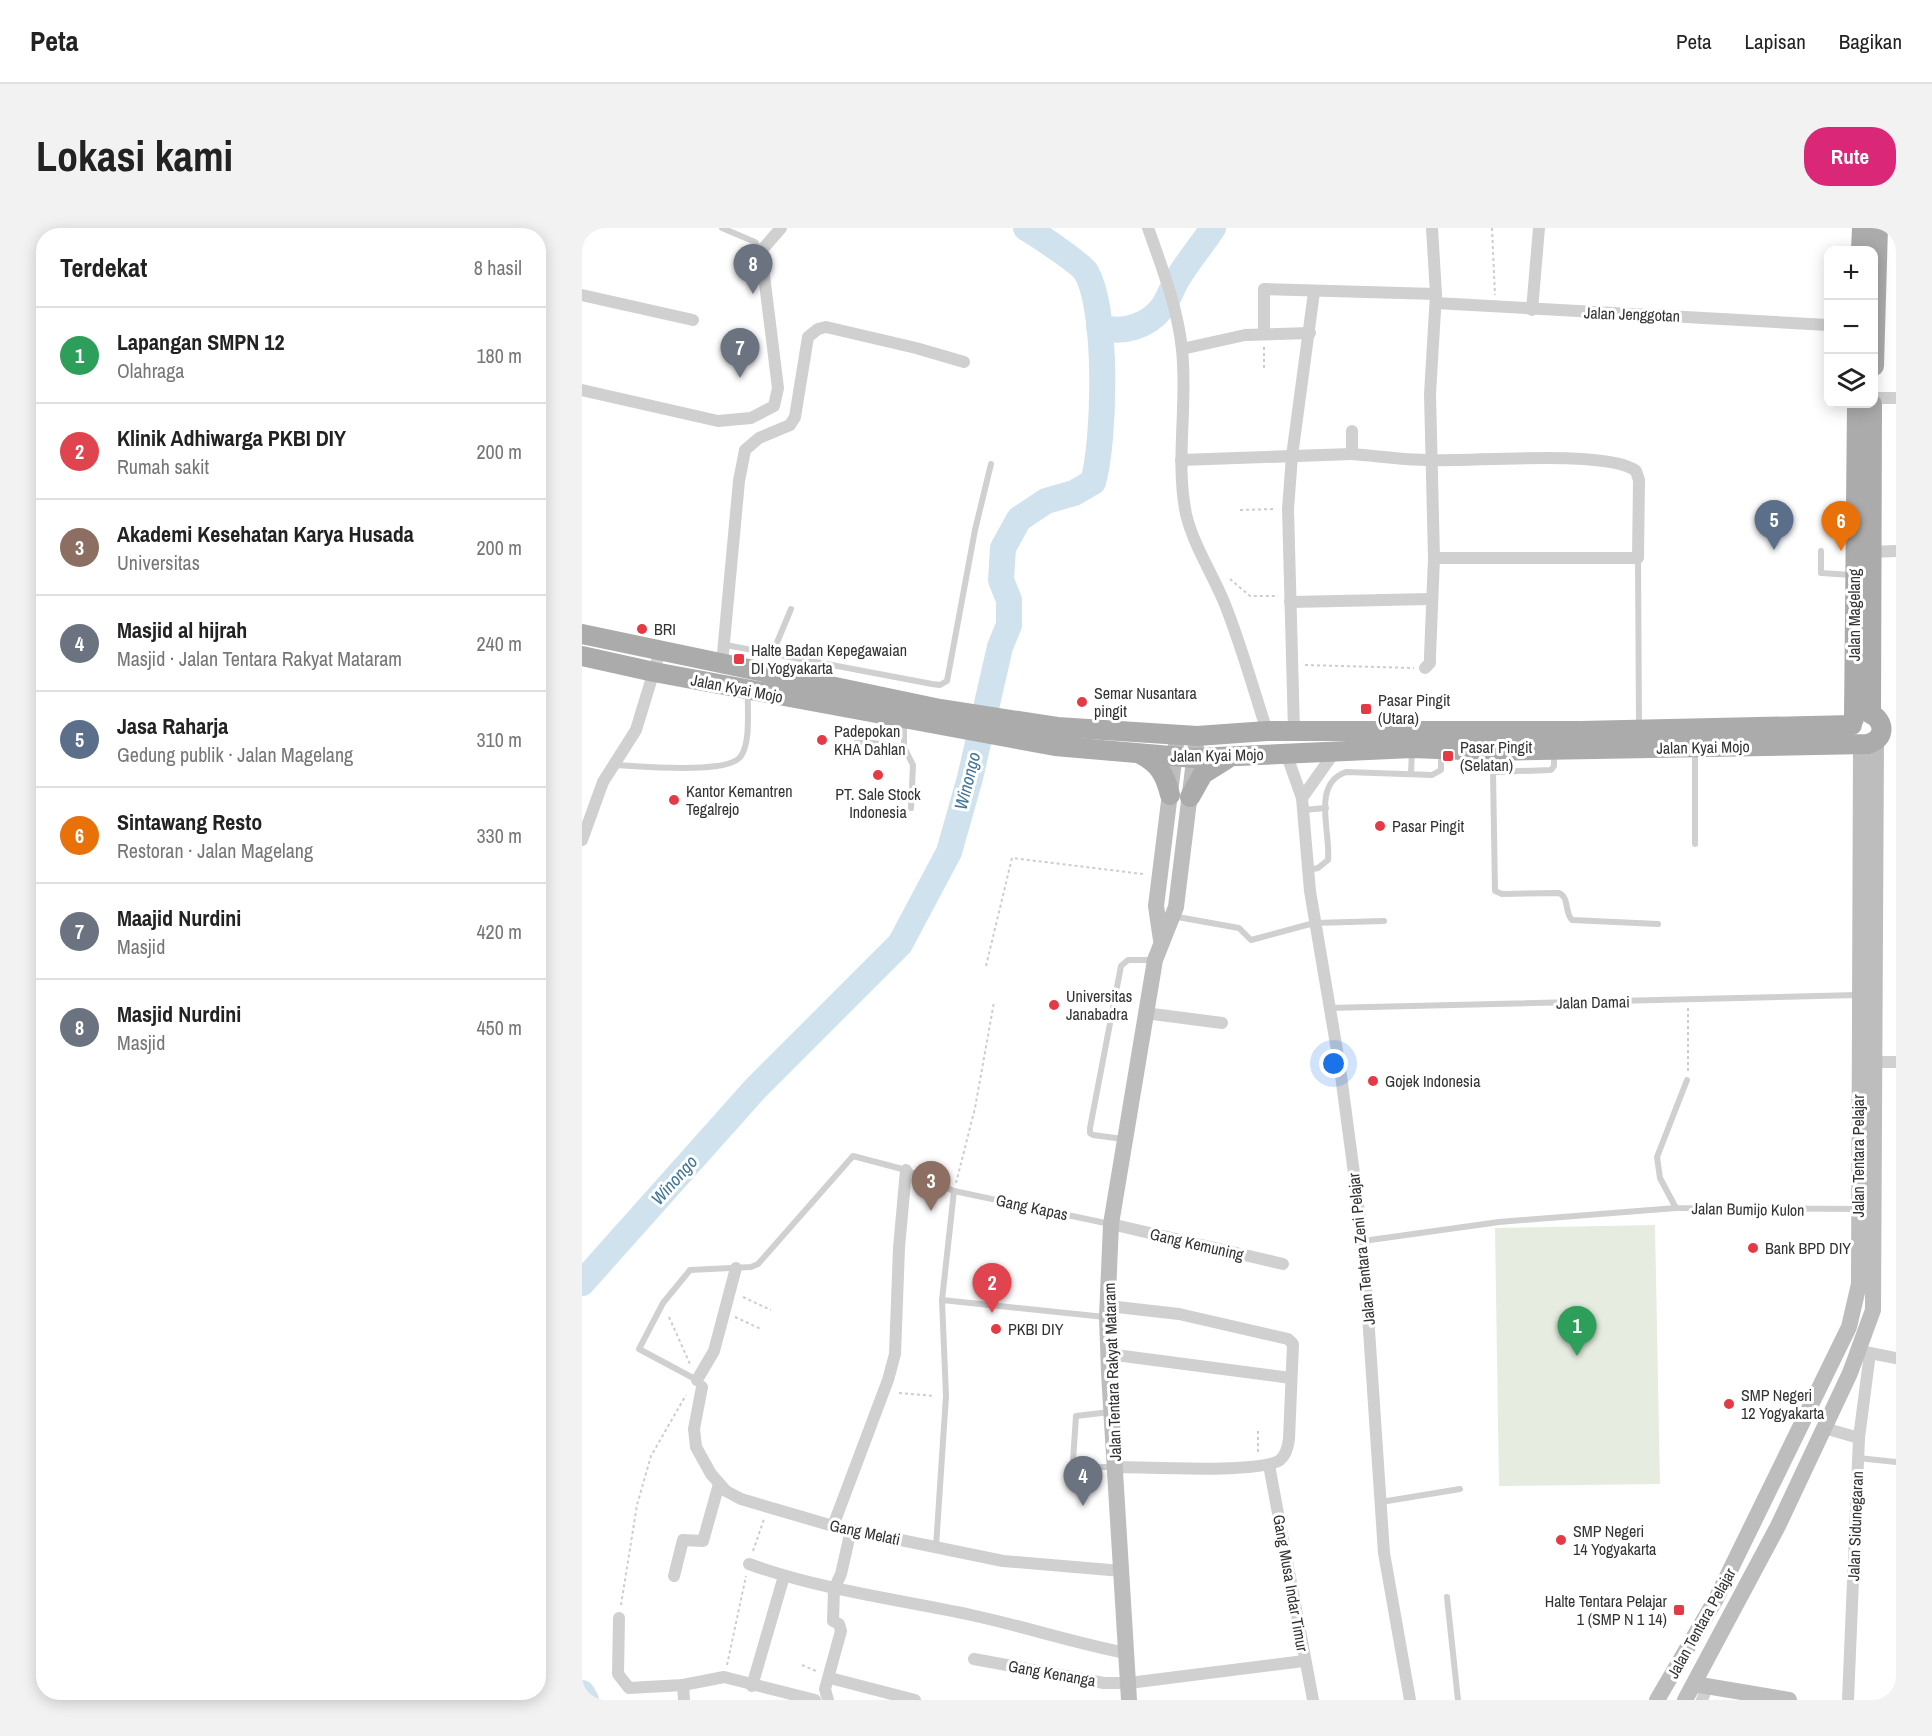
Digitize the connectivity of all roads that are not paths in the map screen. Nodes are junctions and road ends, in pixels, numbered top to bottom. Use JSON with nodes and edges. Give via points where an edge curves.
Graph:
{"nodes":[{"id":1,"x":722,"y":228,"type":"edge"},
{"id":2,"x":781,"y":228,"type":"edge"},
{"id":3,"x":1148,"y":228,"type":"edge"},
{"id":4,"x":1432,"y":228,"type":"edge"},
{"id":5,"x":1539,"y":228,"type":"edge"},
{"id":6,"x":1862,"y":228,"type":"edge"},
{"id":7,"x":1878,"y":228,"type":"edge"},
{"id":8,"x":1861,"y":246,"type":"edge"},
{"id":9,"x":761,"y":251,"type":"junction"},
{"id":10,"x":1314,"y":292,"type":"junction"},
{"id":11,"x":582,"y":295,"type":"edge"},
{"id":12,"x":1436,"y":299,"type":"junction"},
{"id":13,"x":1532,"y":310,"type":"junction"},
{"id":14,"x":693,"y":320,"type":"dead end"},
{"id":15,"x":1824,"y":325,"type":"edge"},
{"id":16,"x":1310,"y":333,"type":"junction"},
{"id":17,"x":1264,"y":334,"type":"junction"},
{"id":18,"x":1181,"y":345,"type":"junction"},
{"id":19,"x":1874,"y":354,"type":"edge"},
{"id":20,"x":963,"y":362,"type":"dead end"},
{"id":21,"x":582,"y":390,"type":"edge"},
{"id":22,"x":1878,"y":398,"type":"edge"},
{"id":23,"x":1896,"y":398,"type":"edge"},
{"id":24,"x":1857,"y":408,"type":"edge"},
{"id":25,"x":1872,"y":408,"type":"edge"},
{"id":26,"x":1352,"y":431,"type":"dead end"},
{"id":27,"x":1352,"y":454,"type":"junction"},
{"id":28,"x":1292,"y":456,"type":"junction"},
{"id":29,"x":1181,"y":460,"type":"junction"},
{"id":30,"x":1430,"y":460,"type":"junction"},
{"id":31,"x":991,"y":464,"type":"dead end"},
{"id":32,"x":1821,"y":551,"type":"dead end"},
{"id":33,"x":1896,"y":551,"type":"edge"},
{"id":34,"x":1871,"y":552,"type":"junction"},
{"id":35,"x":1434,"y":558,"type":"junction"},
{"id":36,"x":1638,"y":558,"type":"junction"},
{"id":37,"x":1854,"y":575,"type":"junction"},
{"id":38,"x":1289,"y":598,"type":"junction"},
{"id":39,"x":1431,"y":599,"type":"junction"},
{"id":40,"x":791,"y":609,"type":"dead end"},
{"id":41,"x":582,"y":634,"type":"edge"},
{"id":42,"x":660,"y":651,"type":"junction"},
{"id":43,"x":773,"y":652,"type":"junction"},
{"id":44,"x":724,"y":654,"type":"junction"},
{"id":45,"x":582,"y":656,"type":"edge"},
{"id":46,"x":1425,"y":668,"type":"road end"},
{"id":47,"x":654,"y":672,"type":"junction"},
{"id":48,"x":748,"y":690,"type":"junction"},
{"id":49,"x":1896,"y":713,"type":"edge"},
{"id":50,"x":938,"y":717,"type":"junction"},
{"id":51,"x":904,"y":719,"type":"junction"},
{"id":52,"x":1859,"y":719,"type":"junction"},
{"id":53,"x":1639,"y":729,"type":"junction"},
{"id":54,"x":1267,"y":731,"type":"junction"},
{"id":55,"x":1294,"y":731,"type":"junction"},
{"id":56,"x":1177,"y":735,"type":"junction"},
{"id":57,"x":1056,"y":736,"type":"junction"},
{"id":58,"x":1197,"y":736,"type":"junction"},
{"id":59,"x":1879,"y":736,"type":"edge"},
{"id":60,"x":1580,"y":740,"type":"junction"},
{"id":61,"x":857,"y":741,"type":"dead end"},
{"id":62,"x":904,"y":747,"type":"junction"},
{"id":63,"x":1695,"y":747,"type":"junction"},
{"id":64,"x":1412,"y":748,"type":"junction"},
{"id":65,"x":1442,"y":748,"type":"junction"},
{"id":66,"x":1336,"y":750,"type":"junction"},
{"id":67,"x":1554,"y":750,"type":"junction"},
{"id":68,"x":1490,"y":751,"type":"junction"},
{"id":69,"x":1139,"y":753,"type":"junction"},
{"id":70,"x":1286,"y":753,"type":"junction"},
{"id":71,"x":1174,"y":756,"type":"junction"},
{"id":72,"x":1235,"y":756,"type":"junction"},
{"id":73,"x":1194,"y":758,"type":"junction"},
{"id":74,"x":611,"y":765,"type":"junction"},
{"id":75,"x":1493,"y":772,"type":"junction"},
{"id":76,"x":1411,"y":774,"type":"junction"},
{"id":77,"x":1180,"y":796,"type":"junction"},
{"id":78,"x":1302,"y":804,"type":"junction"},
{"id":79,"x":911,"y":808,"type":"dead end"},
{"id":80,"x":1326,"y":808,"type":"junction"},
{"id":81,"x":583,"y":832,"type":"edge"},
{"id":82,"x":1695,"y":844,"type":"dead end"},
{"id":83,"x":1307,"y":870,"type":"junction"},
{"id":84,"x":1172,"y":916,"type":"junction"},
{"id":85,"x":1384,"y":921,"type":"dead end"},
{"id":86,"x":1314,"y":923,"type":"junction"},
{"id":87,"x":1658,"y":924,"type":"dead end"},
{"id":88,"x":1161,"y":940,"type":"junction"},
{"id":89,"x":1155,"y":960,"type":"junction"},
{"id":90,"x":1858,"y":995,"type":"junction"},
{"id":91,"x":1328,"y":1008,"type":"junction"},
{"id":92,"x":1145,"y":1013,"type":"junction"},
{"id":93,"x":1222,"y":1023,"type":"dead end"},
{"id":94,"x":1873,"y":1062,"type":"junction"},
{"id":95,"x":1896,"y":1062,"type":"edge"},
{"id":96,"x":1687,"y":1080,"type":"road end"},
{"id":97,"x":1124,"y":1139,"type":"junction"},
{"id":98,"x":906,"y":1170,"type":"junction"},
{"id":99,"x":954,"y":1191,"type":"junction"},
{"id":100,"x":1676,"y":1208,"type":"junction"},
{"id":101,"x":1857,"y":1209,"type":"junction"},
{"id":102,"x":1111,"y":1224,"type":"junction"},
{"id":103,"x":1363,"y":1241,"type":"junction"},
{"id":104,"x":1283,"y":1264,"type":"dead end"},
{"id":105,"x":736,"y":1268,"type":"junction"},
{"id":106,"x":942,"y":1300,"type":"junction"},
{"id":107,"x":1108,"y":1311,"type":"junction"},
{"id":108,"x":1865,"y":1352,"type":"junction"},
{"id":109,"x":1108,"y":1354,"type":"junction"},
{"id":110,"x":1896,"y":1358,"type":"edge"},
{"id":111,"x":1291,"y":1378,"type":"junction"},
{"id":112,"x":700,"y":1384,"type":"junction"},
{"id":113,"x":1110,"y":1412,"type":"junction"},
{"id":114,"x":1824,"y":1428,"type":"junction"},
{"id":115,"x":1859,"y":1438,"type":"junction"},
{"id":116,"x":1857,"y":1458,"type":"junction"},
{"id":117,"x":1896,"y":1462,"type":"edge"},
{"id":118,"x":1263,"y":1466,"type":"junction"},
{"id":119,"x":1115,"y":1467,"type":"junction"},
{"id":120,"x":719,"y":1484,"type":"junction"},
{"id":121,"x":1460,"y":1489,"type":"dead end"},
{"id":122,"x":1380,"y":1502,"type":"junction"},
{"id":123,"x":833,"y":1526,"type":"junction"},
{"id":124,"x":851,"y":1530,"type":"junction"},
{"id":125,"x":936,"y":1547,"type":"junction"},
{"id":126,"x":749,"y":1564,"type":"dead end"},
{"id":127,"x":1122,"y":1571,"type":"junction"},
{"id":128,"x":674,"y":1576,"type":"dead end"},
{"id":129,"x":784,"y":1576,"type":"junction"},
{"id":130,"x":834,"y":1589,"type":"junction"},
{"id":131,"x":1447,"y":1597,"type":"dead end"},
{"id":132,"x":619,"y":1618,"type":"road end"},
{"id":133,"x":1126,"y":1653,"type":"junction"},
{"id":134,"x":974,"y":1659,"type":"dead end"},
{"id":135,"x":1304,"y":1661,"type":"junction"},
{"id":136,"x":830,"y":1678,"type":"junction"},
{"id":137,"x":683,"y":1685,"type":"junction"},
{"id":138,"x":752,"y":1686,"type":"junction"},
{"id":139,"x":1701,"y":1690,"type":"edge"},
{"id":140,"x":1129,"y":1692,"type":"edge"},
{"id":141,"x":684,"y":1700,"type":"edge"},
{"id":142,"x":815,"y":1700,"type":"edge"},
{"id":143,"x":828,"y":1700,"type":"edge"},
{"id":144,"x":915,"y":1700,"type":"edge"},
{"id":145,"x":1313,"y":1700,"type":"edge"},
{"id":146,"x":1410,"y":1700,"type":"edge"},
{"id":147,"x":1458,"y":1700,"type":"edge"},
{"id":148,"x":1657,"y":1700,"type":"edge"},
{"id":149,"x":1685,"y":1700,"type":"edge"},
{"id":150,"x":1789,"y":1700,"type":"edge"},
{"id":151,"x":1848,"y":1700,"type":"edge"}],
"edges":[{"from":1,"to":9,"type":"lane","via":[[755,242]]},
{"from":2,"to":9,"type":"street"},
{"from":3,"to":18,"type":"street","via":[[1169,289]]},
{"from":4,"to":12,"type":"street"},
{"from":5,"to":13,"type":"street"},
{"from":6,"to":8,"type":"main road"},
{"from":7,"to":19,"type":"main road"},
{"from":9,"to":21,"type":"street","via":[[778,388],[774,406],[751,418],[718,421]]},
{"from":10,"to":12,"type":"street","name":"Jalan Jenggotan"},
{"from":10,"to":16,"type":"street"},
{"from":10,"to":17,"type":"street","name":"Jalan Jenggotan","via":[[1264,289]]},
{"from":11,"to":14,"type":"street"},
{"from":12,"to":13,"type":"street","name":"Jalan Jenggotan"},
{"from":12,"to":30,"type":"street"},
{"from":13,"to":15,"type":"street","name":"Jalan Jenggotan"},
{"from":16,"to":17,"type":"street"},
{"from":16,"to":28,"type":"street"},
{"from":17,"to":18,"type":"street"},
{"from":18,"to":29,"type":"street"},
{"from":20,"to":44,"type":"street","via":[[826,327],[808,337],[795,417],[790,425],[759,438],[745,450]]},
{"from":22,"to":23,"type":"street"},
{"from":24,"to":37,"type":"main road","name":"Jalan Magelang"},
{"from":25,"to":34,"type":"main road","name":"Jalan Magelang"},
{"from":26,"to":27,"type":"street"},
{"from":27,"to":28,"type":"street"},
{"from":27,"to":30,"type":"street"},
{"from":28,"to":29,"type":"street"},
{"from":28,"to":38,"type":"street"},
{"from":29,"to":54,"type":"street","via":[[1188,521],[1231,619]]},
{"from":30,"to":35,"type":"street"},
{"from":30,"to":36,"type":"street","via":[[1546,458],[1630,466],[1639,480]]},
{"from":31,"to":43,"type":"lane","via":[[947,681],[932,684]]},
{"from":32,"to":37,"type":"lane","via":[[1821,573]]},
{"from":33,"to":34,"type":"street"},
{"from":34,"to":52,"type":"main road","name":"Jalan Magelang"},
{"from":35,"to":36,"type":"street"},
{"from":35,"to":39,"type":"street"},
{"from":36,"to":53,"type":"lane"},
{"from":37,"to":52,"type":"main road","name":"Jalan Magelang"},
{"from":38,"to":39,"type":"street"},
{"from":38,"to":55,"type":"street"},
{"from":39,"to":46,"type":"street","via":[[1430,663]]},
{"from":40,"to":43,"type":"lane"},
{"from":41,"to":42,"type":"main road","name":"Jalan Kyai Mojo"},
{"from":42,"to":44,"type":"main road","name":"Jalan Kyai Mojo"},
{"from":42,"to":47,"type":"street"},
{"from":43,"to":44,"type":"lane"},
{"from":44,"to":50,"type":"main road","name":"Jalan Kyai Mojo"},
{"from":45,"to":47,"type":"main road","name":"Jalan Kyai Mojo"},
{"from":47,"to":48,"type":"main road","name":"Jalan Kyai Mojo"},
{"from":47,"to":74,"type":"street","via":[[633,738]]},
{"from":48,"to":51,"type":"main road","name":"Jalan Kyai Mojo"},
{"from":48,"to":74,"type":"lane","via":[[745,742],[742,755],[734,762],[712,767]]},
{"from":49,"to":52,"type":"main road","name":"Jalan Kyai Mojo"},
{"from":50,"to":51,"type":"main road","name":"Jalan Kyai Mojo"},
{"from":50,"to":57,"type":"main road","name":"Jalan Kyai Mojo"},
{"from":51,"to":62,"type":"lane"},
{"from":52,"to":53,"type":"main road","name":"Jalan Kyai Mojo"},
{"from":52,"to":59,"type":"main road","via":[[1880,721]]},
{"from":52,"to":59,"type":"main road","via":[[1852,733]]},
{"from":53,"to":60,"type":"main road","name":"Jalan Kyai Mojo"},
{"from":54,"to":55,"type":"main road","name":"Jalan Kyai Mojo"},
{"from":54,"to":58,"type":"main road","name":"Jalan Kyai Mojo"},
{"from":55,"to":60,"type":"main road","name":"Jalan Kyai Mojo"},
{"from":56,"to":57,"type":"main road","name":"Jalan Kyai Mojo"},
{"from":56,"to":58,"type":"main road","name":"Jalan Kyai Mojo"},
{"from":56,"to":71,"type":"main road","name":"Jalan Tentara Rakyat Mataram"},
{"from":57,"to":69,"type":"main road","name":"Jalan Kyai Mojo"},
{"from":58,"to":73,"type":"main road","name":"Jalan Tentara Rakyat Mataram"},
{"from":59,"to":63,"type":"main road","name":"Jalan Kyai Mojo"},
{"from":59,"to":90,"type":"main road","name":"Jalan Tentara Pelajar"},
{"from":59,"to":94,"type":"main road","name":"Jalan Tentara Pelajar"},
{"from":60,"to":63,"type":"main road","name":"Jalan Kyai Mojo"},
{"from":60,"to":67,"type":"main road","name":"Jalan Kyai Mojo"},
{"from":61,"to":62,"type":"lane"},
{"from":62,"to":79,"type":"lane","via":[[913,765]]},
{"from":63,"to":82,"type":"lane"},
{"from":64,"to":65,"type":"main road","name":"Jalan Kyai Mojo"},
{"from":64,"to":66,"type":"main road","name":"Jalan Kyai Mojo"},
{"from":64,"to":76,"type":"lane"},
{"from":65,"to":68,"type":"main road","name":"Jalan Kyai Mojo"},
{"from":65,"to":76,"type":"lane","via":[[1441,770],[1437,774]]},
{"from":66,"to":70,"type":"main road","name":"Jalan Kyai Mojo"},
{"from":66,"to":78,"type":"street"},
{"from":67,"to":68,"type":"main road","name":"Jalan Kyai Mojo"},
{"from":67,"to":75,"type":"lane","via":[[1551,770]]},
{"from":68,"to":75,"type":"lane"},
{"from":69,"to":71,"type":"main road","name":"Jalan Kyai Mojo"},
{"from":69,"to":77,"type":"main road","via":[[1159,766]]},
{"from":70,"to":72,"type":"main road","name":"Jalan Kyai Mojo"},
{"from":70,"to":78,"type":"street","name":"Jalan Tentara Zeni Pelajar"},
{"from":71,"to":73,"type":"main road","name":"Jalan Kyai Mojo"},
{"from":71,"to":77,"type":"main road","name":"Jalan Tentara Rakyat Mataram"},
{"from":72,"to":73,"type":"main road","name":"Jalan Kyai Mojo"},
{"from":72,"to":77,"type":"main road","via":[[1209,768]]},
{"from":73,"to":77,"type":"main road","name":"Jalan Tentara Rakyat Mataram"},
{"from":74,"to":81,"type":"street"},
{"from":75,"to":87,"type":"lane","via":[[1494,891],[1559,893],[1566,899],[1572,920]]},
{"from":76,"to":80,"type":"lane","via":[[1338,775],[1325,794]]},
{"from":77,"to":84,"type":"main road","name":"Jalan Tentara Rakyat Mataram","via":[[1176,907]]},
{"from":77,"to":88,"type":"main road","name":"Jalan Tentara Rakyat Mataram","via":[[1159,883],[1156,906]]},
{"from":78,"to":80,"type":"lane"},
{"from":78,"to":83,"type":"street","name":"Jalan Tentara Zeni Pelajar"},
{"from":80,"to":83,"type":"lane","via":[[1328,860]]},
{"from":83,"to":86,"type":"street","name":"Jalan Tentara Zeni Pelajar"},
{"from":84,"to":86,"type":"lane","via":[[1239,928],[1251,940]]},
{"from":84,"to":88,"type":"main road","name":"Jalan Tentara Rakyat Mataram"},
{"from":85,"to":86,"type":"lane"},
{"from":86,"to":91,"type":"street","name":"Jalan Tentara Zeni Pelajar"},
{"from":88,"to":89,"type":"main road","name":"Jalan Tentara Rakyat Mataram"},
{"from":89,"to":92,"type":"main road","name":"Jalan Tentara Rakyat Mataram"},
{"from":89,"to":97,"type":"lane","via":[[1128,960],[1121,966],[1090,1128],[1093,1135]]},
{"from":90,"to":91,"type":"lane","name":"Jalan Damai"},
{"from":90,"to":101,"type":"main road","name":"Jalan Tentara Pelajar"},
{"from":91,"to":103,"type":"street","name":"Jalan Tentara Zeni Pelajar"},
{"from":92,"to":93,"type":"street"},
{"from":92,"to":97,"type":"main road","name":"Jalan Tentara Rakyat Mataram"},
{"from":94,"to":95,"type":"street"},
{"from":94,"to":108,"type":"main road","name":"Jalan Tentara Pelajar","via":[[1875,1286]]},
{"from":96,"to":100,"type":"lane","name":"Jalan Bumijo Kulon","via":[[1657,1157],[1660,1178]]},
{"from":97,"to":102,"type":"main road","name":"Jalan Tentara Rakyat Mataram"},
{"from":98,"to":99,"type":"lane","name":"Gang Kapas"},
{"from":98,"to":105,"type":"lane","name":"Gang Kapas","via":[[853,1156],[758,1264]]},
{"from":98,"to":123,"type":"street","via":[[895,1354]]},
{"from":99,"to":102,"type":"lane","name":"Gang Kapas"},
{"from":99,"to":106,"type":"lane"},
{"from":100,"to":101,"type":"lane","name":"Jalan Bumijo Kulon"},
{"from":100,"to":103,"type":"lane","via":[[1499,1222]]},
{"from":101,"to":148,"type":"main road","name":"Jalan Tentara Pelajar","via":[[1859,1284],[1850,1327],[1716,1599]]},
{"from":102,"to":104,"type":"street","name":"Gang Kemuning"},
{"from":102,"to":107,"type":"main road","name":"Jalan Tentara Rakyat Mataram"},
{"from":103,"to":122,"type":"street","name":"Jalan Tentara Zeni Pelajar"},
{"from":105,"to":112,"type":"street","name":"Gang Melati","via":[[714,1351]]},
{"from":105,"to":112,"type":"lane","via":[[690,1270],[663,1303],[639,1349]]},
{"from":106,"to":107,"type":"lane"},
{"from":106,"to":125,"type":"lane","via":[[946,1396]]},
{"from":107,"to":109,"type":"main road","name":"Jalan Tentara Rakyat Mataram"},
{"from":107,"to":111,"type":"street","via":[[1179,1314],[1288,1339],[1293,1344]]},
{"from":108,"to":110,"type":"street"},
{"from":108,"to":114,"type":"main road","name":"Jalan Tentara Pelajar"},
{"from":108,"to":115,"type":"street","name":"Jalan Sidunegaran"},
{"from":109,"to":111,"type":"street"},
{"from":109,"to":113,"type":"main road","name":"Jalan Tentara Rakyat Mataram"},
{"from":111,"to":118,"type":"street","via":[[1287,1450],[1281,1459]]},
{"from":112,"to":120,"type":"street","name":"Gang Melati","via":[[695,1440],[702,1461]]},
{"from":113,"to":119,"type":"main road","name":"Jalan Tentara Rakyat Mataram"},
{"from":113,"to":119,"type":"lane","via":[[1076,1416],[1073,1461],[1079,1467]]},
{"from":114,"to":115,"type":"street"},
{"from":114,"to":139,"type":"main road","name":"Jalan Tentara Pelajar"},
{"from":115,"to":116,"type":"street","name":"Jalan Sidunegaran"},
{"from":116,"to":117,"type":"lane"},
{"from":116,"to":151,"type":"street","name":"Jalan Sidunegaran"},
{"from":118,"to":119,"type":"street"},
{"from":118,"to":135,"type":"street","name":"Gang Musa Indar Timur"},
{"from":119,"to":127,"type":"main road","name":"Jalan Tentara Rakyat Mataram"},
{"from":120,"to":123,"type":"street","name":"Gang Melati","via":[[741,1499]]},
{"from":120,"to":128,"type":"street","via":[[703,1540],[683,1540]]},
{"from":121,"to":122,"type":"lane"},
{"from":122,"to":146,"type":"street","name":"Jalan Tentara Zeni Pelajar","via":[[1384,1553]]},
{"from":123,"to":124,"type":"street","name":"Gang Melati"},
{"from":124,"to":125,"type":"street","name":"Gang Melati"},
{"from":124,"to":130,"type":"street"},
{"from":125,"to":127,"type":"street","name":"Gang Melati","via":[[1016,1563]]},
{"from":126,"to":129,"type":"street"},
{"from":127,"to":133,"type":"main road","name":"Jalan Tentara Rakyat Mataram"},
{"from":129,"to":130,"type":"street"},
{"from":129,"to":138,"type":"street"},
{"from":130,"to":133,"type":"street","via":[[972,1615]]},
{"from":130,"to":136,"type":"street","via":[[831,1612],[842,1631]]},
{"from":131,"to":147,"type":"lane"},
{"from":132,"to":137,"type":"street","via":[[617,1665],[623,1684],[634,1688]]},
{"from":133,"to":140,"type":"main road","name":"Jalan Tentara Rakyat Mataram"},
{"from":134,"to":140,"type":"street","name":"Gang Kenanga","via":[[1104,1683]]},
{"from":135,"to":140,"type":"street","name":"Gang Kenanga"},
{"from":135,"to":145,"type":"street","name":"Gang Musa Indar Timur"},
{"from":136,"to":143,"type":"street","via":[[825,1691]]},
{"from":136,"to":144,"type":"street"},
{"from":137,"to":138,"type":"street","via":[[724,1677]]},
{"from":137,"to":141,"type":"street"},
{"from":138,"to":142,"type":"street"},
{"from":139,"to":149,"type":"main road","name":"Jalan Tentara Pelajar"},
{"from":139,"to":150,"type":"main road"}]}
